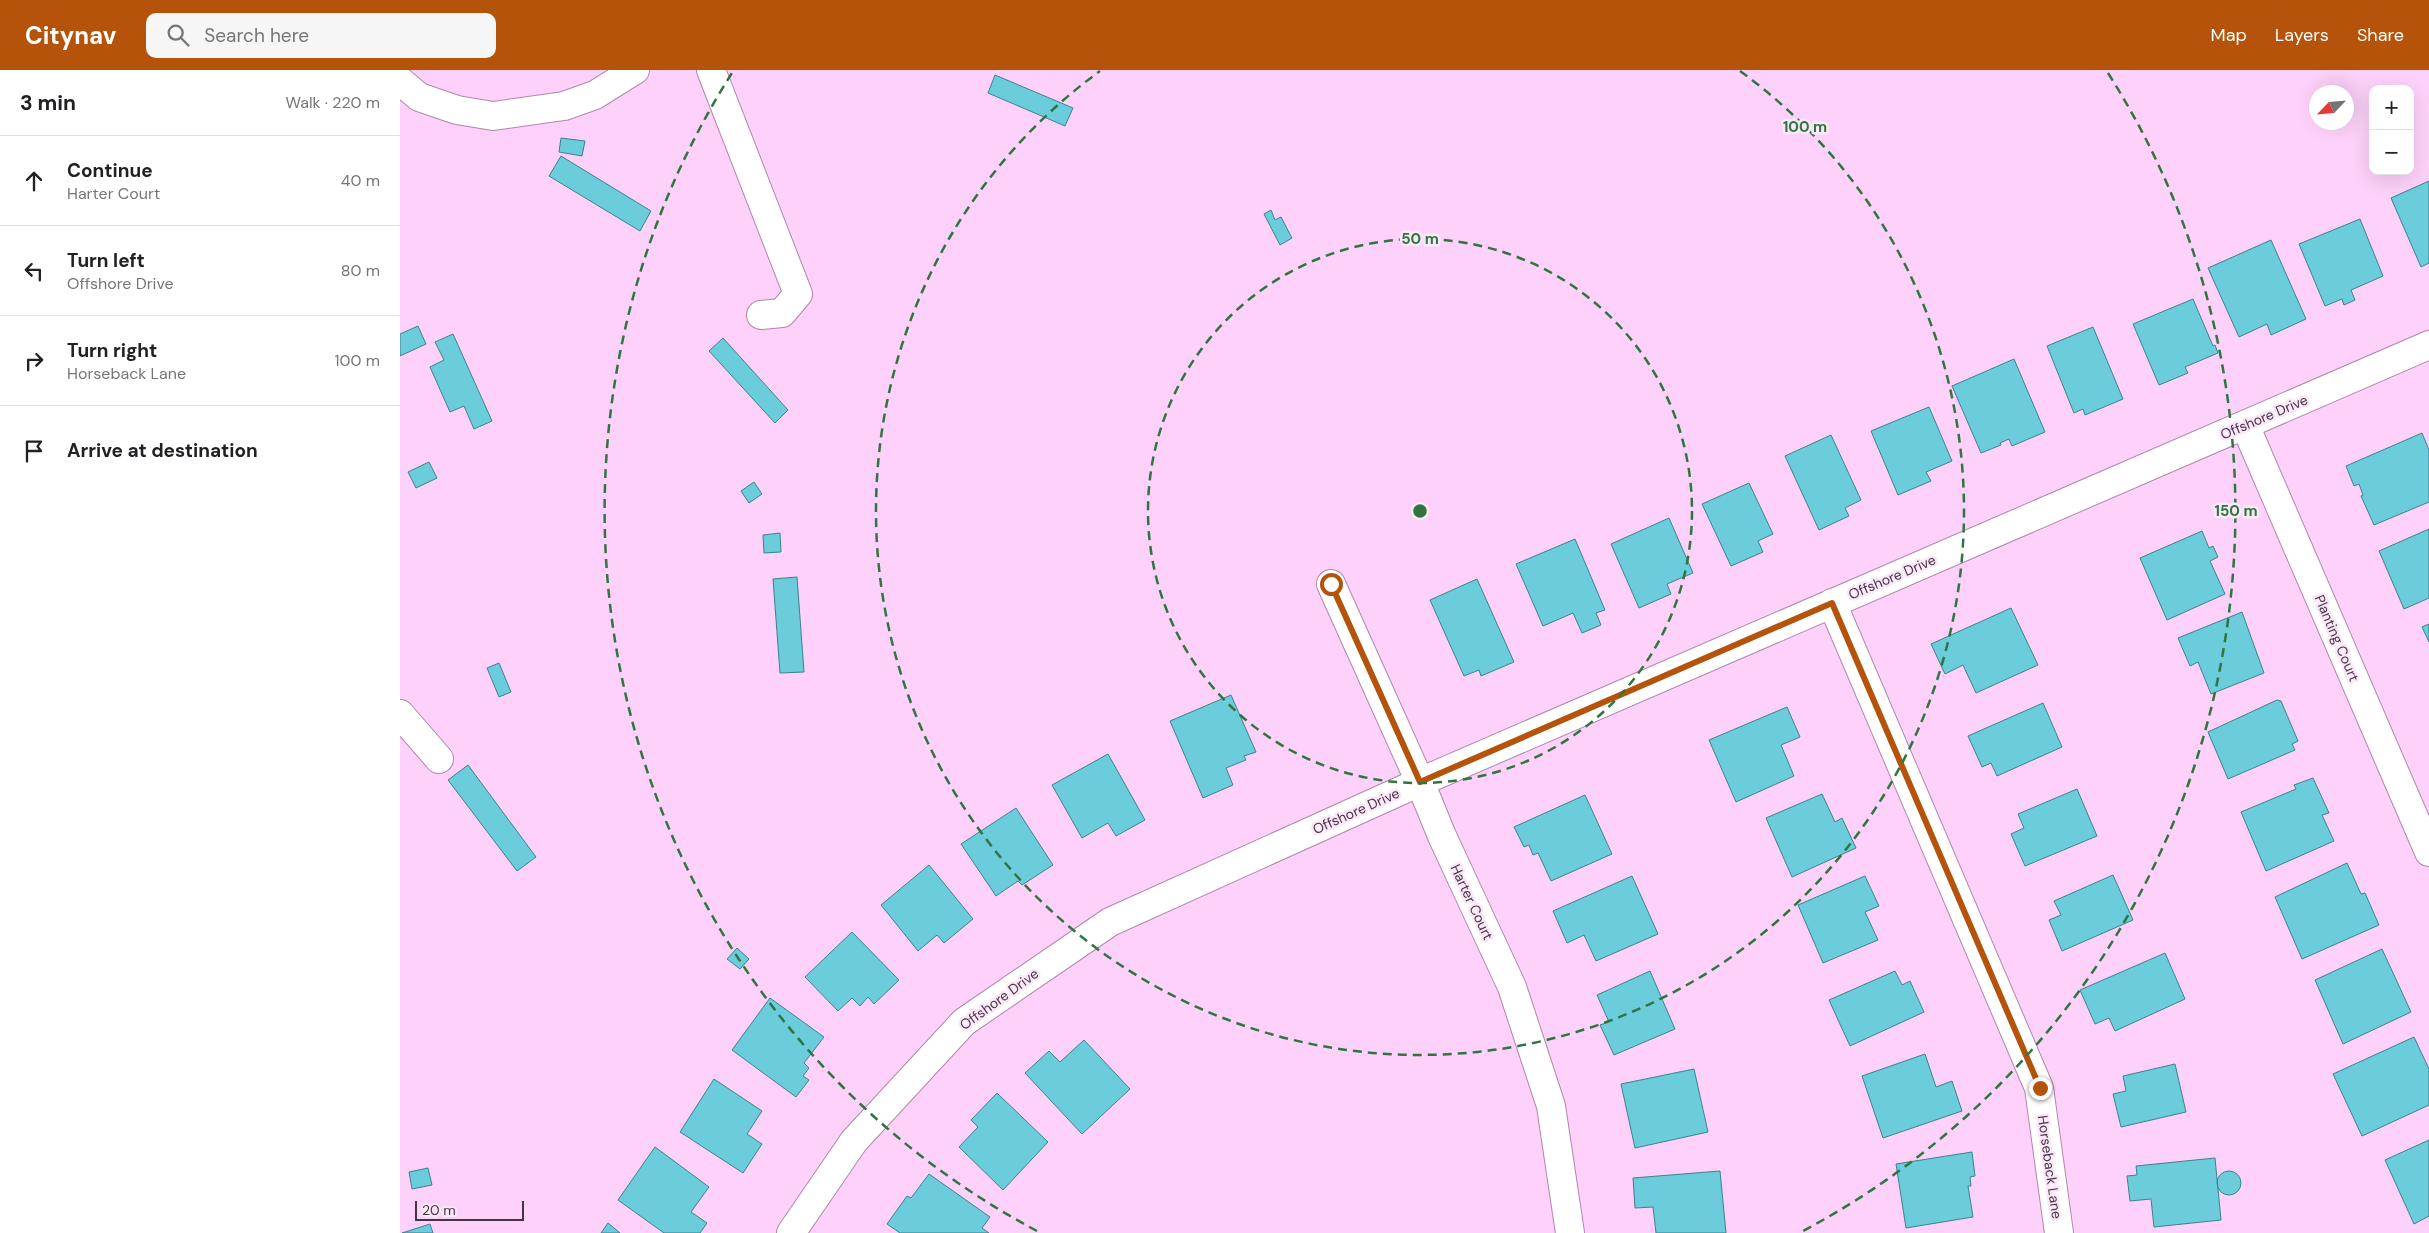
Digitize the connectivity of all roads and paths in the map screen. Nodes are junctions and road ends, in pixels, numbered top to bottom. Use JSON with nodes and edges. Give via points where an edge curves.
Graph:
{"nodes":[{"id":1,"x":635,"y":70,"type":"edge"},
{"id":2,"x":711,"y":70,"type":"edge"},
{"id":3,"x":400,"y":81,"type":"edge"},
{"id":4,"x":762,"y":315,"type":"dead end"},
{"id":5,"x":2429,"y":345,"type":"edge"},
{"id":6,"x":2245,"y":425,"type":"junction"},
{"id":7,"x":1331,"y":584,"type":"dead end"},
{"id":8,"x":1832,"y":603,"type":"junction"},
{"id":9,"x":400,"y":714,"type":"edge"},
{"id":10,"x":439,"y":759,"type":"dead end"},
{"id":11,"x":1420,"y":782,"type":"junction"},
{"id":12,"x":2429,"y":852,"type":"edge"},
{"id":13,"x":791,"y":1233,"type":"edge"},
{"id":14,"x":1570,"y":1233,"type":"edge"},
{"id":15,"x":2059,"y":1233,"type":"edge"}],
"edges":[{"from":1,"to":3,"type":"street","via":[[595,95],[564,106],[493,116],[457,110],[419,96]]},
{"from":2,"to":4,"type":"street","via":[[798,294],[782,313]]},
{"from":5,"to":6,"type":"street","name":"Offshore Drive"},
{"from":6,"to":8,"type":"street","name":"Offshore Drive"},
{"from":6,"to":12,"type":"street","name":"Planting Court"},
{"from":7,"to":11,"type":"street","name":"Harter Court"},
{"from":8,"to":11,"type":"street","name":"Offshore Drive"},
{"from":8,"to":15,"type":"street","name":"Horseback Lane","via":[[2040,1088]]},
{"from":9,"to":10,"type":"street"},
{"from":11,"to":13,"type":"street","name":"Offshore Drive","via":[[1110,922],[964,1022],[854,1141]]},
{"from":11,"to":14,"type":"street","name":"Harter Court","via":[[1512,987],[1551,1106]]}]}
